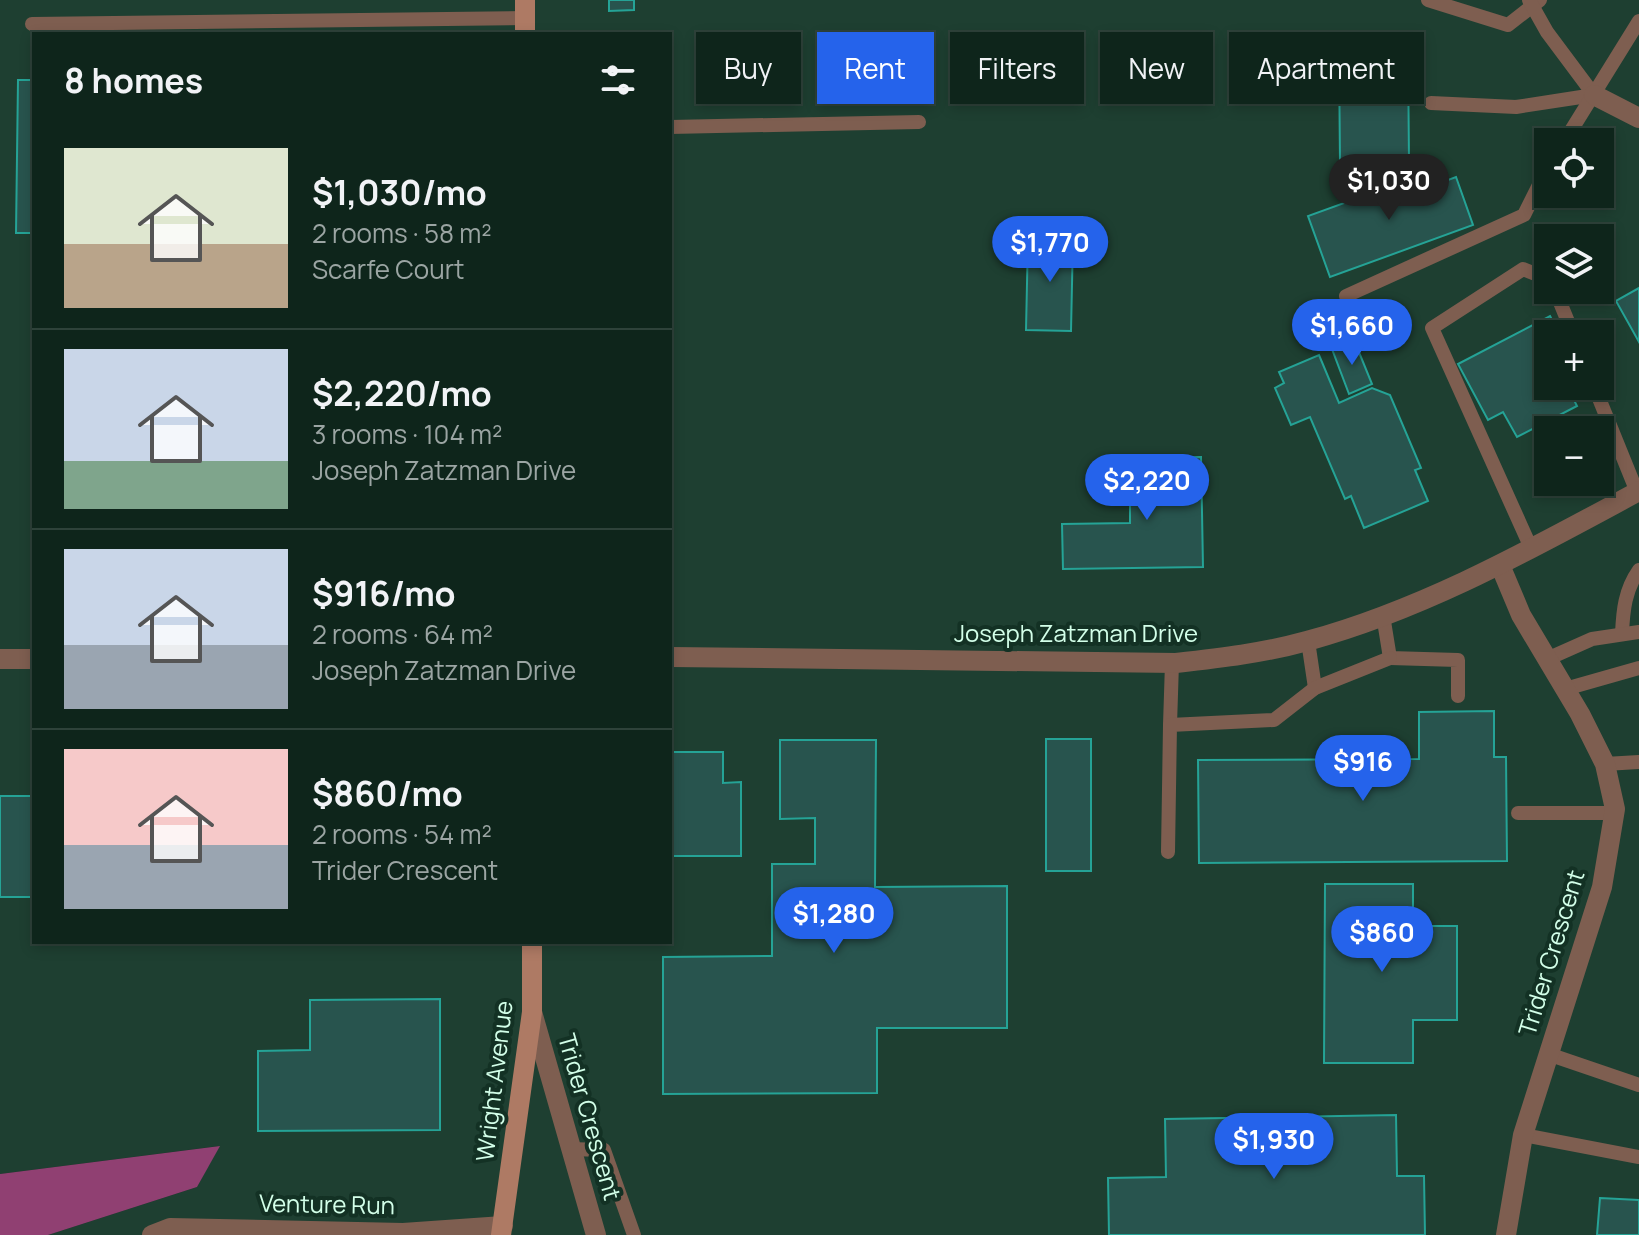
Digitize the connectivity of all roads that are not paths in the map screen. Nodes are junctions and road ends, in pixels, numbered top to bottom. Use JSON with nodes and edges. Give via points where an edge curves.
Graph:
{"nodes":[{"id":1,"x":1435,"y":1,"type":"edge"},
{"id":2,"x":1533,"y":2,"type":"edge"},
{"id":3,"x":525,"y":17,"type":"edge"},
{"id":4,"x":1639,"y":21,"type":"edge"},
{"id":5,"x":32,"y":24,"type":"dead end"},
{"id":6,"x":1594,"y":95,"type":"junction"},
{"id":7,"x":1431,"y":103,"type":"dead end"},
{"id":8,"x":1639,"y":118,"type":"edge"},
{"id":9,"x":919,"y":122,"type":"dead end"},
{"id":10,"x":672,"y":127,"type":"edge"},
{"id":11,"x":1573,"y":128,"type":"edge"},
{"id":12,"x":1534,"y":195,"type":"edge"},
{"id":13,"x":1534,"y":273,"type":"edge"},
{"id":14,"x":1346,"y":296,"type":"dead end"},
{"id":15,"x":1600,"y":400,"type":"edge"},
{"id":16,"x":1638,"y":491,"type":"edge"},
{"id":17,"x":1531,"y":548,"type":"junction"},
{"id":18,"x":1500,"y":565,"type":"junction"},
{"id":19,"x":1639,"y":570,"type":"edge"},
{"id":20,"x":1383,"y":615,"type":"junction"},
{"id":21,"x":1639,"y":632,"type":"edge"},
{"id":22,"x":1622,"y":634,"type":"junction"},
{"id":23,"x":1308,"y":641,"type":"junction"},
{"id":24,"x":672,"y":657,"type":"edge"},
{"id":25,"x":1390,"y":658,"type":"junction"},
{"id":26,"x":0,"y":659,"type":"edge"},
{"id":27,"x":32,"y":659,"type":"edge"},
{"id":28,"x":1547,"y":659,"type":"junction"},
{"id":29,"x":1172,"y":663,"type":"junction"},
{"id":30,"x":1639,"y":668,"type":"edge"},
{"id":31,"x":1315,"y":688,"type":"junction"},
{"id":32,"x":1565,"y":689,"type":"junction"},
{"id":33,"x":1458,"y":696,"type":"dead end"},
{"id":34,"x":1170,"y":725,"type":"junction"},
{"id":35,"x":1639,"y":762,"type":"edge"},
{"id":36,"x":1605,"y":764,"type":"junction"},
{"id":37,"x":1518,"y":813,"type":"dead end"},
{"id":38,"x":1614,"y":813,"type":"junction"},
{"id":39,"x":1168,"y":852,"type":"dead end"},
{"id":40,"x":532,"y":944,"type":"edge"},
{"id":41,"x":532,"y":1012,"type":"junction"},
{"id":42,"x":1548,"y":1054,"type":"junction"},
{"id":43,"x":1639,"y":1085,"type":"edge"},
{"id":44,"x":1523,"y":1135,"type":"junction"},
{"id":45,"x":569,"y":1149,"type":"junction"},
{"id":46,"x":1639,"y":1157,"type":"edge"},
{"id":47,"x":503,"y":1232,"type":"edge"},
{"id":48,"x":152,"y":1235,"type":"edge"},
{"id":49,"x":596,"y":1235,"type":"edge"},
{"id":50,"x":634,"y":1235,"type":"edge"},
{"id":51,"x":1506,"y":1235,"type":"edge"}],
"edges":[{"from":1,"to":2,"type":"lane","via":[[1508,25]]},
{"from":2,"to":6,"type":"lane","via":[[1547,32]]},
{"from":3,"to":5,"type":"lane"},
{"from":4,"to":6,"type":"lane"},
{"from":6,"to":7,"type":"lane","via":[[1516,107]]},
{"from":6,"to":8,"type":"street"},
{"from":6,"to":11,"type":"lane"},
{"from":9,"to":10,"type":"lane"},
{"from":12,"to":14,"type":"lane","via":[[1524,215]]},
{"from":13,"to":17,"type":"lane","via":[[1523,269],[1432,328]]},
{"from":15,"to":16,"type":"lane"},
{"from":16,"to":17,"type":"street","name":"Joseph Zatzman Drive"},
{"from":17,"to":18,"type":"street","name":"Joseph Zatzman Drive"},
{"from":18,"to":20,"type":"street","name":"Joseph Zatzman Drive"},
{"from":18,"to":28,"type":"street","name":"Trider Crescent"},
{"from":19,"to":22,"type":"lane","via":[[1623,609]]},
{"from":20,"to":23,"type":"street","name":"Joseph Zatzman Drive"},
{"from":20,"to":25,"type":"lane"},
{"from":21,"to":22,"type":"lane"},
{"from":22,"to":28,"type":"lane","via":[[1592,639]]},
{"from":23,"to":29,"type":"street","name":"Joseph Zatzman Drive"},
{"from":23,"to":31,"type":"lane"},
{"from":24,"to":29,"type":"street","name":"Joseph Zatzman Drive"},
{"from":25,"to":31,"type":"lane"},
{"from":25,"to":33,"type":"lane","via":[[1458,660]]},
{"from":26,"to":27,"type":"street"},
{"from":28,"to":32,"type":"street","name":"Trider Crescent"},
{"from":29,"to":34,"type":"lane"},
{"from":30,"to":32,"type":"lane"},
{"from":31,"to":34,"type":"lane","via":[[1274,720]]},
{"from":32,"to":36,"type":"street","name":"Trider Crescent"},
{"from":34,"to":39,"type":"lane"},
{"from":35,"to":36,"type":"lane"},
{"from":36,"to":38,"type":"street","name":"Trider Crescent"},
{"from":37,"to":38,"type":"lane"},
{"from":38,"to":42,"type":"street","name":"Trider Crescent","via":[[1602,887]]},
{"from":40,"to":41,"type":"main road","name":"Wright Avenue"},
{"from":41,"to":45,"type":"street","name":"Trider Crescent"},
{"from":41,"to":47,"type":"main road","name":"Wright Avenue"},
{"from":42,"to":43,"type":"lane"},
{"from":42,"to":44,"type":"street","name":"Trider Crescent"},
{"from":44,"to":46,"type":"lane"},
{"from":44,"to":51,"type":"street","name":"Trider Crescent"},
{"from":45,"to":49,"type":"street","name":"Trider Crescent"},
{"from":45,"to":50,"type":"lane","via":[[604,1150]]},
{"from":47,"to":48,"type":"street","name":"Venture Run","via":[[170,1228]]}]}
